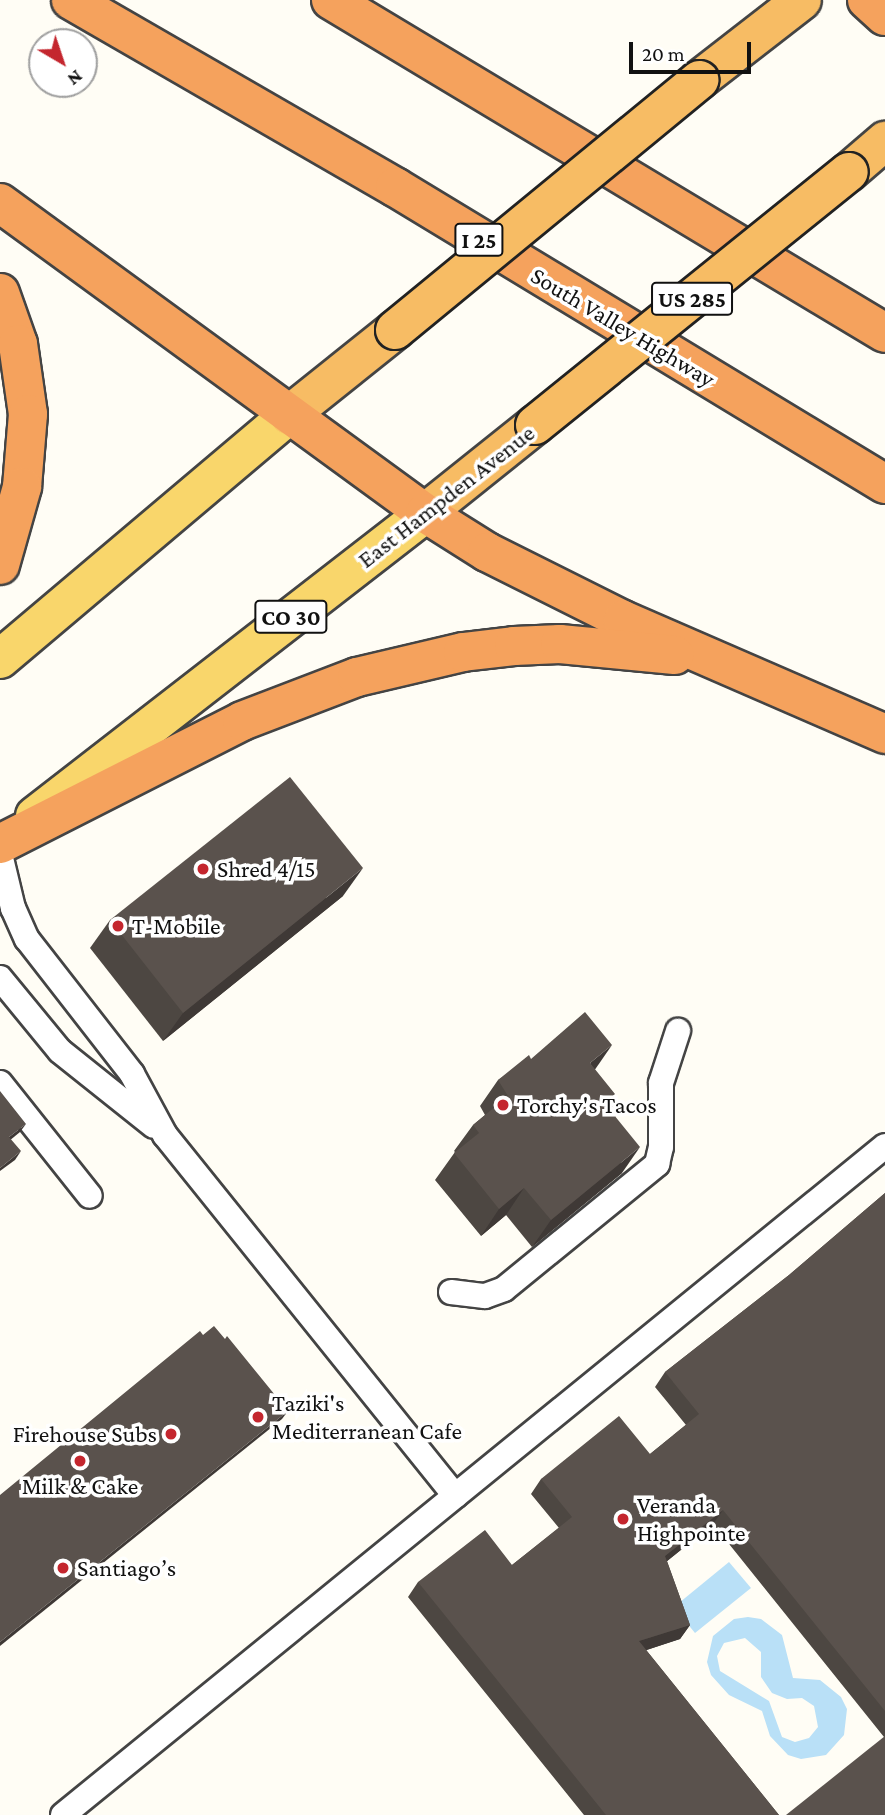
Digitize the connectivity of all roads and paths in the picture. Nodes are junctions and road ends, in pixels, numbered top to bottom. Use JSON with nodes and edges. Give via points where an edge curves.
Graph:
{"nodes":[{"id":1,"x":71,"y":0,"type":"edge"},
{"id":2,"x":331,"y":0,"type":"edge"},
{"id":3,"x":802,"y":0,"type":"edge"},
{"id":4,"x":867,"y":0,"type":"edge"},
{"id":5,"x":885,"y":16,"type":"edge"},
{"id":6,"x":885,"y":141,"type":"edge"},
{"id":7,"x":0,"y":203,"type":"edge"},
{"id":8,"x":0,"y":293,"type":"edge"},
{"id":9,"x":885,"y":333,"type":"edge"},
{"id":10,"x":289,"y":415,"type":"junction"},
{"id":11,"x":885,"y":484,"type":"edge"},
{"id":12,"x":425,"y":513,"type":"junction"},
{"id":13,"x":0,"y":565,"type":"edge"},
{"id":14,"x":709,"y":658,"type":"junction"},
{"id":15,"x":0,"y":659,"type":"edge"},
{"id":16,"x":885,"y":734,"type":"edge"},
{"id":17,"x":0,"y":843,"type":"edge"},
{"id":18,"x":0,"y":854,"type":"edge"},
{"id":19,"x":0,"y":978,"type":"edge"},
{"id":20,"x":678,"y":1031,"type":"dead end"},
{"id":21,"x":0,"y":1083,"type":"edge"},
{"id":22,"x":166,"y":1135,"type":"junction"},
{"id":23,"x":885,"y":1146,"type":"edge"},
{"id":24,"x":90,"y":1196,"type":"dead end"},
{"id":25,"x":451,"y":1292,"type":"dead end"},
{"id":26,"x":455,"y":1496,"type":"junction"},
{"id":27,"x":63,"y":1815,"type":"edge"}],
"edges":[{"from":1,"to":11,"type":"highway","name":"South Valley Highway","number":"I 25","via":[[395,187]]},
{"from":2,"to":9,"type":"highway"},
{"from":3,"to":10,"type":"highway","bridge":true},
{"from":4,"to":5,"type":"highway"},
{"from":6,"to":12,"type":"highway","name":"East Hampden Avenue","number":"US 285","bridge":true},
{"from":7,"to":10,"type":"highway"},
{"from":8,"to":13,"type":"highway","via":[[18,344],[28,414],[22,487]]},
{"from":10,"to":12,"type":"highway"},
{"from":10,"to":15,"type":"main road"},
{"from":12,"to":14,"type":"highway","via":[[548,584]]},
{"from":12,"to":17,"type":"main road","name":"East Hampden Avenue","number":"CO 30"},
{"from":14,"to":16,"type":"highway"},
{"from":14,"to":17,"type":"highway","via":[[560,644],[514,646],[463,652],[357,677],[242,721]]},
{"from":18,"to":22,"type":"lane","via":[[13,908],[27,939],[132,1074]]},
{"from":19,"to":22,"type":"lane","via":[[60,1051]]},
{"from":20,"to":25,"type":"lane","via":[[662,1083],[657,1164],[504,1289],[485,1296]]},
{"from":21,"to":24,"type":"lane"},
{"from":22,"to":26,"type":"lane"},
{"from":23,"to":26,"type":"lane"},
{"from":26,"to":27,"type":"lane"}]}
